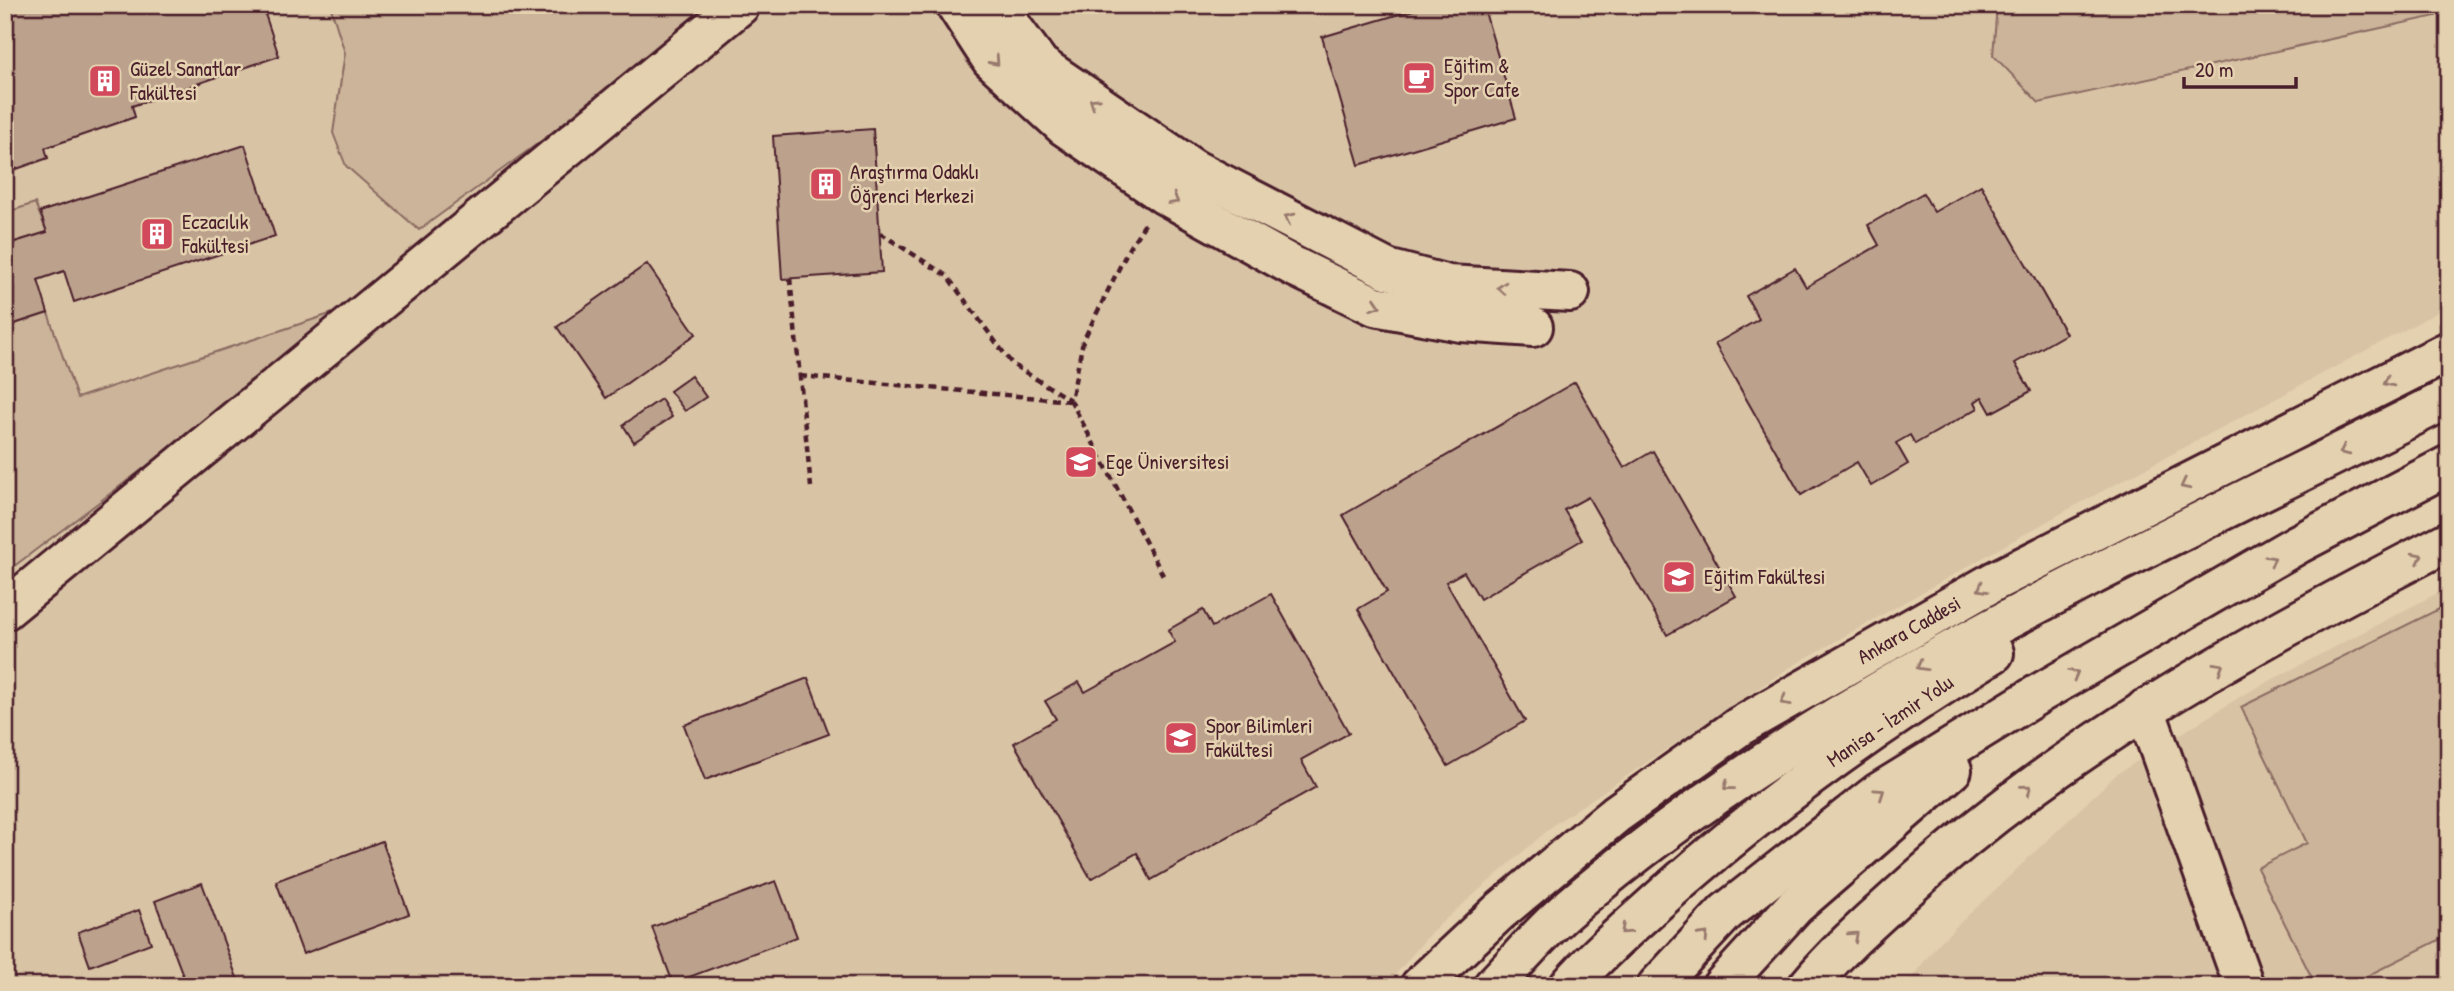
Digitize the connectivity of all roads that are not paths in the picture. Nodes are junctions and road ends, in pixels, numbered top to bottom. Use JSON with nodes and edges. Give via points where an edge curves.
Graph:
{"nodes":[{"id":1,"x":740,"y":5,"type":"edge"},
{"id":2,"x":771,"y":5,"type":"edge"},
{"id":3,"x":956,"y":5,"type":"edge"},
{"id":4,"x":1001,"y":5,"type":"edge"},
{"id":5,"x":694,"y":45,"type":"junction"},
{"id":6,"x":1570,"y":292,"type":"dead end"},
{"id":7,"x":1533,"y":327,"type":"dead end"},
{"id":8,"x":2449,"y":351,"type":"edge"},
{"id":9,"x":2449,"y":398,"type":"edge"},
{"id":10,"x":2449,"y":466,"type":"edge"},
{"id":11,"x":2244,"y":502,"type":"junction"},
{"id":12,"x":2449,"y":541,"type":"edge"},
{"id":13,"x":5,"y":610,"type":"edge"},
{"id":14,"x":2040,"y":693,"type":"junction"},
{"id":15,"x":2145,"y":709,"type":"junction"},
{"id":16,"x":1567,"y":910,"type":"junction"},
{"id":17,"x":1420,"y":986,"type":"edge"},
{"id":18,"x":1477,"y":986,"type":"edge"},
{"id":19,"x":1493,"y":986,"type":"edge"},
{"id":20,"x":1569,"y":986,"type":"edge"},
{"id":21,"x":1657,"y":986,"type":"edge"},
{"id":22,"x":1722,"y":986,"type":"edge"},
{"id":23,"x":1808,"y":986,"type":"edge"},
{"id":24,"x":2244,"y":986,"type":"edge"}],
"edges":[{"from":1,"to":5,"type":"main road"},
{"from":2,"to":5,"type":"main road"},
{"from":3,"to":7,"type":"main road","one_way":true,"via":[[991,59],[1063,126],[1165,195],[1375,306],[1461,322]]},
{"from":6,"to":4,"type":"main road","one_way":true,"via":[[1448,285],[1387,268],[1193,169],[1051,73],[1029,53]]},
{"from":5,"to":13,"type":"main road"},
{"from":8,"to":17,"type":"main road","name":"Ankara Caddesi","one_way":true,"via":[[1993,582],[1740,726],[1616,814],[1499,912]]},
{"from":9,"to":11,"type":"main road","name":"Ankara Caddesi","one_way":true},
{"from":14,"to":10,"type":"main road","one_way":true,"via":[[2298,544]]},
{"from":11,"to":16,"type":"main road","name":"Ankara Caddesi","one_way":true,"via":[[1971,638],[1859,702],[1741,775]]},
{"from":11,"to":20,"type":"main road","name":"Manisa - İzmir Yolu","one_way":true,"via":[[1962,673],[1822,766],[1711,854]]},
{"from":15,"to":12,"type":"main road","one_way":true,"via":[[2343,595]]},
{"from":21,"to":14,"type":"main road","one_way":true,"via":[[1726,912],[1878,793]]},
{"from":14,"to":22,"type":"main road","via":[[1795,906]]},
{"from":23,"to":15,"type":"main road","one_way":true,"via":[[1833,955],[1934,863],[2040,778]]},
{"from":15,"to":24,"type":"main road"},
{"from":16,"to":18,"type":"main road"},
{"from":16,"to":19,"type":"main road","name":"Ankara Caddesi"}]}
